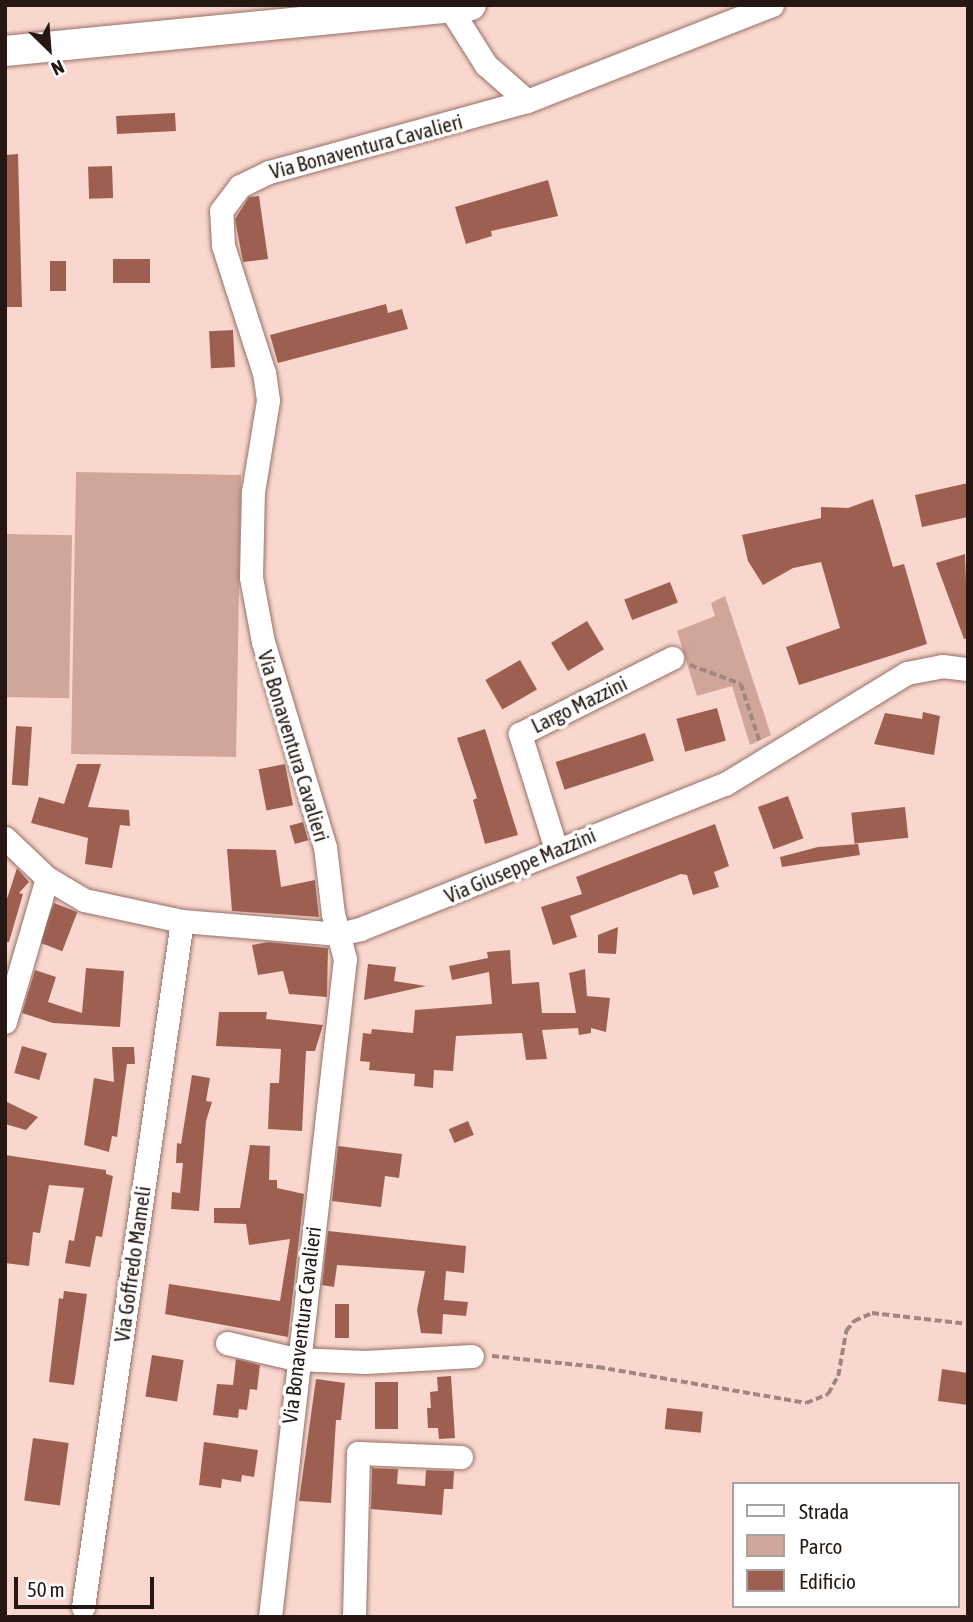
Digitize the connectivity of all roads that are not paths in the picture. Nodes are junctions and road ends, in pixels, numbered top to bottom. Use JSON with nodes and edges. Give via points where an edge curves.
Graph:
{"nodes":[{"id":1,"x":772,"y":5,"type":"edge"},
{"id":2,"x":456,"y":6,"type":"edge"},
{"id":3,"x":5,"y":51,"type":"edge"},
{"id":4,"x":527,"y":101,"type":"junction"},
{"id":5,"x":672,"y":658,"type":"road end"},
{"id":6,"x":968,"y":669,"type":"edge"},
{"id":7,"x":5,"y":838,"type":"edge"},
{"id":8,"x":556,"y":849,"type":"junction"},
{"id":9,"x":47,"y":878,"type":"junction"},
{"id":10,"x":182,"y":921,"type":"junction"},
{"id":11,"x":339,"y":934,"type":"junction"},
{"id":12,"x":10,"y":991,"type":"edge"},
{"id":13,"x":5,"y":1022,"type":"edge"},
{"id":14,"x":227,"y":1343,"type":"dead end"},
{"id":15,"x":472,"y":1356,"type":"road end"},
{"id":16,"x":296,"y":1359,"type":"junction"},
{"id":17,"x":461,"y":1457,"type":"dead end"},
{"id":18,"x":83,"y":1607,"type":"dead end"},
{"id":19,"x":270,"y":1617,"type":"edge"},
{"id":20,"x":354,"y":1617,"type":"edge"}],
"edges":[{"from":1,"to":4,"type":"street","name":"Via Bonaventura Cavalieri"},
{"from":2,"to":3,"type":"main road"},
{"from":2,"to":4,"type":"street","via":[[486,65]]},
{"from":4,"to":11,"type":"street","name":"Via Bonaventura Cavalieri","via":[[269,172],[240,186],[221,211],[223,245],[264,373],[268,400],[253,492],[251,576],[266,653],[325,848]]},
{"from":5,"to":8,"type":"street","name":"Largo Mazzini","via":[[520,734]]},
{"from":6,"to":8,"type":"street","name":"Via Giuseppe Mazzini","via":[[922,668],[888,681],[725,784]]},
{"from":7,"to":9,"type":"street","name":"Via Giuseppe Mazzini"},
{"from":8,"to":11,"type":"street","name":"Via Giuseppe Mazzini","via":[[385,923]]},
{"from":9,"to":10,"type":"street","name":"Via Giuseppe Mazzini","via":[[84,900]]},
{"from":9,"to":12,"type":"street"},
{"from":10,"to":11,"type":"street","name":"Via Giuseppe Mazzini"},
{"from":10,"to":18,"type":"street","name":"Via Goffredo Mameli"},
{"from":11,"to":16,"type":"street","name":"Via Bonaventura Cavalieri","via":[[345,959],[343,1001]]},
{"from":12,"to":13,"type":"street"},
{"from":14,"to":16,"type":"street"},
{"from":15,"to":16,"type":"street","via":[[365,1362]]},
{"from":16,"to":19,"type":"street","name":"Via Bonaventura Cavalieri"},
{"from":17,"to":20,"type":"street","via":[[358,1453]]}]}
